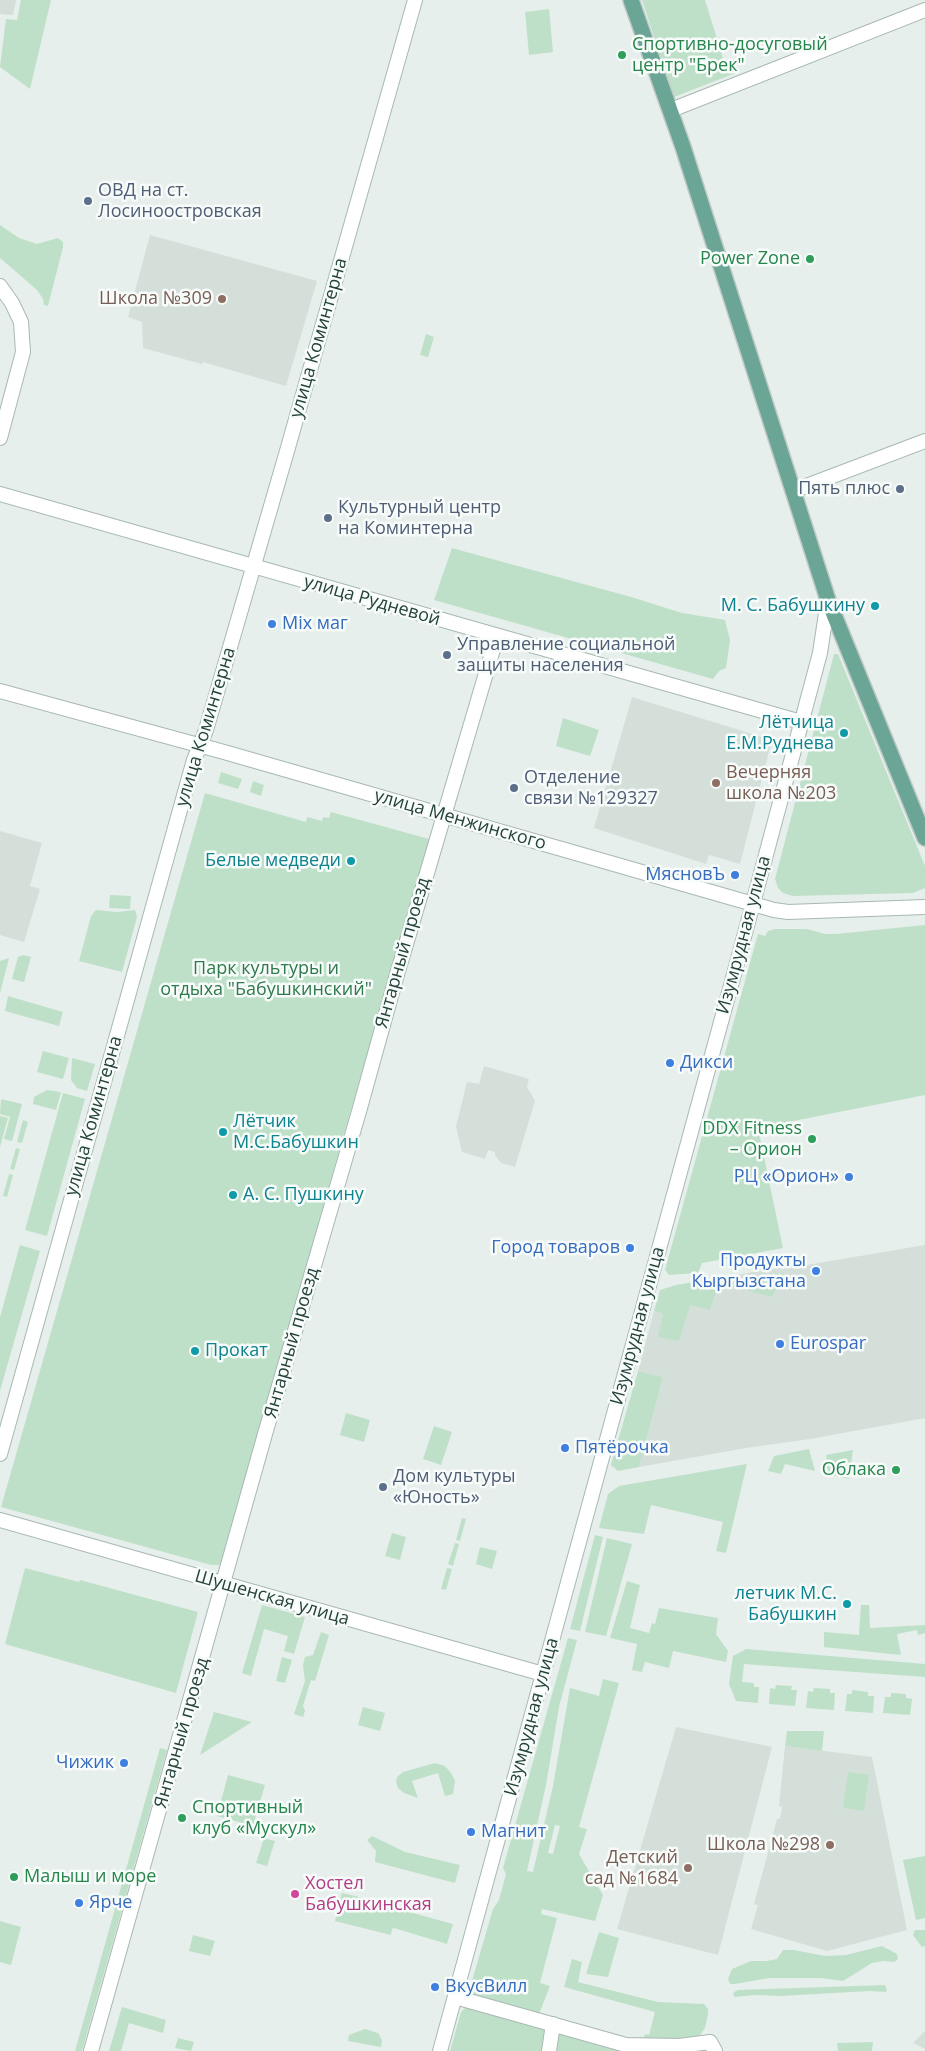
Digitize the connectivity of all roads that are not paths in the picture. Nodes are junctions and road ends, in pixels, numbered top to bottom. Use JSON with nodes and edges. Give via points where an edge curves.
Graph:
{"nodes":[{"id":1,"x":415,"y":0,"type":"edge"},
{"id":2,"x":631,"y":0,"type":"edge"},
{"id":3,"x":925,"y":10,"type":"edge"},
{"id":4,"x":671,"y":110,"type":"junction"},
{"id":5,"x":0,"y":286,"type":"edge"},
{"id":6,"x":0,"y":438,"type":"edge"},
{"id":7,"x":925,"y":440,"type":"edge"},
{"id":8,"x":794,"y":491,"type":"junction"},
{"id":9,"x":0,"y":494,"type":"edge"},
{"id":10,"x":253,"y":567,"type":"junction"},
{"id":11,"x":828,"y":600,"type":"junction"},
{"id":12,"x":497,"y":636,"type":"junction"},
{"id":13,"x":0,"y":691,"type":"edge"},
{"id":14,"x":801,"y":722,"type":"junction"},
{"id":15,"x":200,"y":746,"type":"junction"},
{"id":16,"x":442,"y":815,"type":"junction"},
{"id":17,"x":925,"y":838,"type":"edge"},
{"id":18,"x":752,"y":904,"type":"junction"},
{"id":19,"x":925,"y":907,"type":"edge"},
{"id":20,"x":0,"y":1454,"type":"edge"},
{"id":21,"x":0,"y":1520,"type":"edge"},
{"id":22,"x":224,"y":1584,"type":"junction"},
{"id":23,"x":543,"y":1674,"type":"junction"},
{"id":24,"x":455,"y":1997,"type":"junction"},
{"id":25,"x":553,"y":2024,"type":"junction"},
{"id":26,"x":679,"y":2049,"type":"edge"},
{"id":27,"x":91,"y":2051,"type":"edge"},
{"id":28,"x":440,"y":2051,"type":"edge"},
{"id":29,"x":548,"y":2051,"type":"edge"},
{"id":30,"x":715,"y":2051,"type":"edge"}],
"edges":[{"from":1,"to":10,"type":"street","name":"улица Коминтерна"},
{"from":2,"to":4,"type":"main road"},
{"from":3,"to":4,"type":"street"},
{"from":4,"to":8,"type":"main road"},
{"from":5,"to":6,"type":"street","via":[[21,322],[23,352]]},
{"from":7,"to":8,"type":"street"},
{"from":8,"to":11,"type":"main road"},
{"from":9,"to":10,"type":"street","name":"улица Рудневой"},
{"from":10,"to":12,"type":"street","name":"улица Рудневой"},
{"from":10,"to":15,"type":"street","name":"улица Коминтерна"},
{"from":11,"to":14,"type":"street","name":"Изумрудная улица","via":[[820,653]]},
{"from":11,"to":17,"type":"main road"},
{"from":12,"to":14,"type":"street","name":"улица Рудневой"},
{"from":12,"to":16,"type":"street","name":"Янтарный проезд"},
{"from":13,"to":15,"type":"street","name":"улица Менжинского"},
{"from":14,"to":18,"type":"street","name":"Изумрудная улица"},
{"from":15,"to":16,"type":"street","name":"улица Менжинского"},
{"from":15,"to":20,"type":"street","name":"улица Коминтерна"},
{"from":16,"to":18,"type":"street","name":"улица Менжинского"},
{"from":16,"to":22,"type":"street","name":"Янтарный проезд"},
{"from":18,"to":19,"type":"street","name":"улица Менжинского","via":[[788,912]]},
{"from":18,"to":23,"type":"street","name":"Изумрудная улица"},
{"from":21,"to":22,"type":"street","name":"Шушенская улица"},
{"from":22,"to":23,"type":"street","name":"Шушенская улица"},
{"from":22,"to":27,"type":"street","name":"Янтарный проезд"},
{"from":23,"to":24,"type":"street","name":"Изумрудная улица"},
{"from":24,"to":25,"type":"street"},
{"from":24,"to":28,"type":"street","name":"Изумрудная улица"},
{"from":25,"to":26,"type":"street","via":[[626,2045]]},
{"from":25,"to":29,"type":"street"},
{"from":26,"to":30,"type":"street","via":[[710,2042]]}]}
